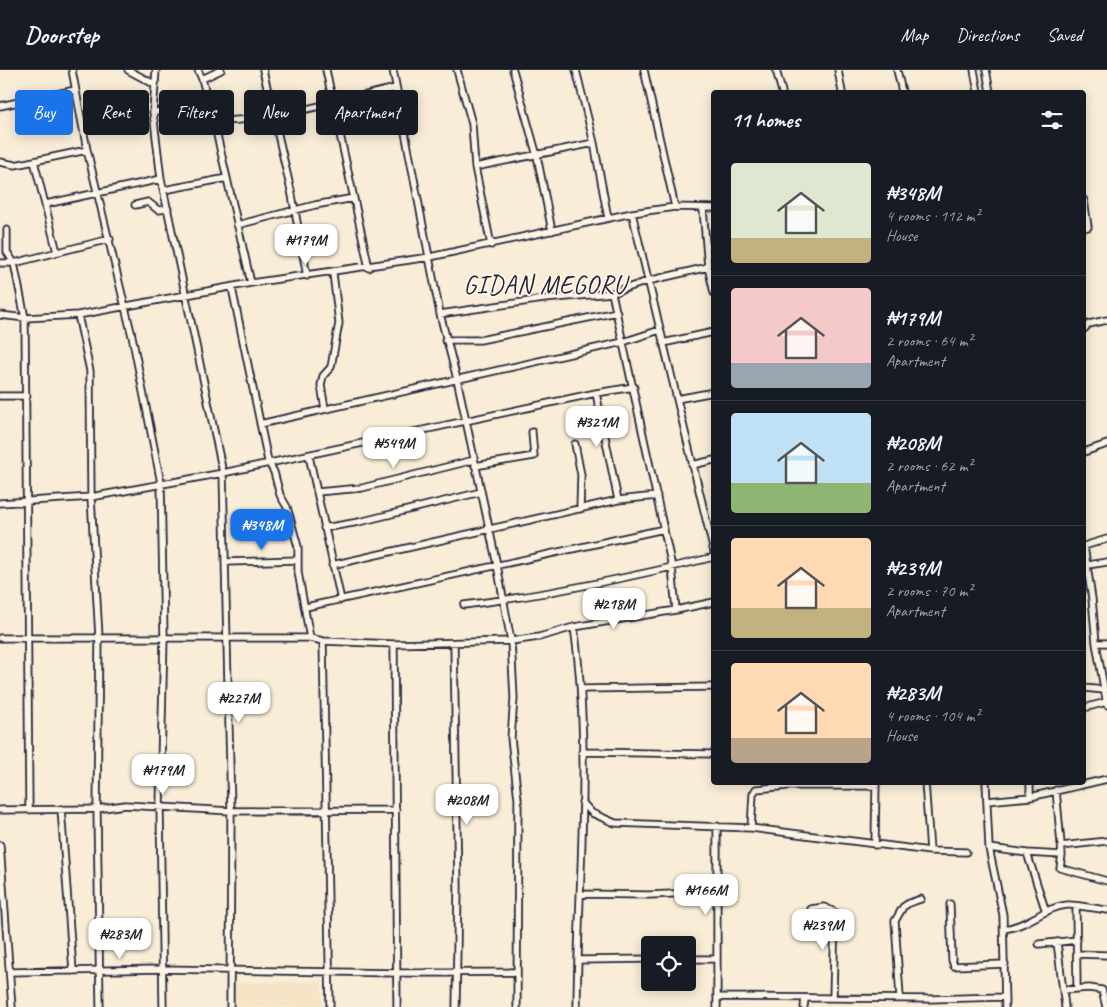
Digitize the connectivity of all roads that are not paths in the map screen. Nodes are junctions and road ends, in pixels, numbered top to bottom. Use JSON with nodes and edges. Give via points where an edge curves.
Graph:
{"nodes":[{"id":1,"x":72,"y":70,"type":"edge"},
{"id":2,"x":128,"y":70,"type":"edge"},
{"id":3,"x":156,"y":70,"type":"edge"},
{"id":4,"x":198,"y":70,"type":"edge"},
{"id":5,"x":221,"y":70,"type":"edge"},
{"id":6,"x":263,"y":70,"type":"edge"},
{"id":7,"x":326,"y":70,"type":"edge"},
{"id":8,"x":393,"y":70,"type":"edge"},
{"id":9,"x":458,"y":70,"type":"edge"},
{"id":10,"x":513,"y":70,"type":"edge"},
{"id":11,"x":576,"y":70,"type":"edge"},
{"id":12,"x":644,"y":70,"type":"edge"},
{"id":13,"x":776,"y":70,"type":"edge"},
{"id":14,"x":838,"y":70,"type":"edge"},
{"id":15,"x":897,"y":70,"type":"edge"},
{"id":16,"x":974,"y":70,"type":"edge"},
{"id":17,"x":986,"y":70,"type":"edge"},
{"id":18,"x":202,"y":79,"type":"junction"},
{"id":19,"x":154,"y":84,"type":"junction"},
{"id":20,"x":396,"y":88,"type":"junction"},
{"id":21,"x":75,"y":90,"type":"junction"},
{"id":22,"x":205,"y":90,"type":"edge"},
{"id":23,"x":268,"y":90,"type":"edge"},
{"id":24,"x":330,"y":90,"type":"edge"},
{"id":25,"x":387,"y":90,"type":"edge"},
{"id":26,"x":781,"y":90,"type":"edge"},
{"id":27,"x":842,"y":90,"type":"edge"},
{"id":28,"x":902,"y":90,"type":"edge"},
{"id":29,"x":978,"y":90,"type":"edge"},
{"id":30,"x":990,"y":90,"type":"edge"},
{"id":31,"x":0,"y":106,"type":"edge"},
{"id":32,"x":153,"y":112,"type":"junction"},
{"id":33,"x":159,"y":112,"type":"edge"},
{"id":34,"x":217,"y":135,"type":"edge"},
{"id":35,"x":278,"y":135,"type":"edge"},
{"id":36,"x":340,"y":135,"type":"edge"},
{"id":37,"x":594,"y":144,"type":"junction"},
{"id":38,"x":87,"y":150,"type":"junction"},
{"id":39,"x":537,"y":156,"type":"junction"},
{"id":40,"x":34,"y":161,"type":"junction"},
{"id":41,"x":0,"y":162,"type":"edge"},
{"id":42,"x":475,"y":167,"type":"junction"},
{"id":43,"x":227,"y":178,"type":"junction"},
{"id":44,"x":161,"y":179,"type":"junction"},
{"id":45,"x":164,"y":190,"type":"junction"},
{"id":46,"x":99,"y":193,"type":"junction"},
{"id":47,"x":354,"y":198,"type":"junction"},
{"id":48,"x":46,"y":204,"type":"junction"},
{"id":49,"x":134,"y":205,"type":"dead end"},
{"id":50,"x":675,"y":207,"type":"junction"},
{"id":51,"x":168,"y":208,"type":"junction"},
{"id":52,"x":711,"y":208,"type":"edge"},
{"id":53,"x":295,"y":209,"type":"junction"},
{"id":54,"x":704,"y":209,"type":"junction"},
{"id":55,"x":632,"y":213,"type":"junction"},
{"id":56,"x":1086,"y":213,"type":"edge"},
{"id":57,"x":608,"y":218,"type":"junction"},
{"id":58,"x":237,"y":225,"type":"junction"},
{"id":59,"x":1086,"y":227,"type":"edge"},
{"id":60,"x":7,"y":230,"type":"dead end"},
{"id":61,"x":552,"y":231,"type":"junction"},
{"id":62,"x":110,"y":239,"type":"junction"},
{"id":63,"x":491,"y":245,"type":"junction"},
{"id":64,"x":57,"y":252,"type":"junction"},
{"id":65,"x":430,"y":258,"type":"junction"},
{"id":66,"x":0,"y":264,"type":"edge"},
{"id":67,"x":14,"y":264,"type":"junction"},
{"id":68,"x":708,"y":267,"type":"junction"},
{"id":69,"x":369,"y":268,"type":"junction"},
{"id":70,"x":332,"y":272,"type":"junction"},
{"id":71,"x":307,"y":276,"type":"junction"},
{"id":72,"x":711,"y":278,"type":"edge"},
{"id":73,"x":648,"y":281,"type":"junction"},
{"id":74,"x":251,"y":284,"type":"junction"},
{"id":75,"x":232,"y":288,"type":"junction"},
{"id":76,"x":612,"y":293,"type":"junction"},
{"id":77,"x":186,"y":294,"type":"junction"},
{"id":78,"x":125,"y":306,"type":"junction"},
{"id":79,"x":617,"y":312,"type":"junction"},
{"id":80,"x":440,"y":314,"type":"junction"},
{"id":81,"x":0,"y":315,"type":"edge"},
{"id":82,"x":78,"y":316,"type":"junction"},
{"id":83,"x":25,"y":318,"type":"junction"},
{"id":84,"x":1107,"y":320,"type":"edge"},
{"id":85,"x":1086,"y":327,"type":"edge"},
{"id":86,"x":660,"y":330,"type":"junction"},
{"id":87,"x":711,"y":333,"type":"edge"},
{"id":88,"x":445,"y":340,"type":"junction"},
{"id":89,"x":623,"y":342,"type":"junction"},
{"id":90,"x":663,"y":343,"type":"junction"},
{"id":91,"x":457,"y":379,"type":"junction"},
{"id":92,"x":634,"y":387,"type":"junction"},
{"id":93,"x":596,"y":392,"type":"junction"},
{"id":94,"x":711,"y":393,"type":"edge"},
{"id":95,"x":0,"y":396,"type":"edge"},
{"id":96,"x":27,"y":396,"type":"junction"},
{"id":97,"x":677,"y":399,"type":"junction"},
{"id":98,"x":325,"y":409,"type":"junction"},
{"id":99,"x":466,"y":422,"type":"junction"},
{"id":100,"x":260,"y":424,"type":"junction"},
{"id":101,"x":532,"y":432,"type":"dead end"},
{"id":102,"x":575,"y":444,"type":"dead end"},
{"id":103,"x":1107,"y":444,"type":"edge"},
{"id":104,"x":1086,"y":451,"type":"edge"},
{"id":105,"x":309,"y":456,"type":"junction"},
{"id":106,"x":711,"y":461,"type":"edge"},
{"id":107,"x":268,"y":462,"type":"junction"},
{"id":108,"x":475,"y":463,"type":"junction"},
{"id":109,"x":692,"y":465,"type":"junction"},
{"id":110,"x":223,"y":473,"type":"junction"},
{"id":111,"x":161,"y":483,"type":"junction"},
{"id":112,"x":317,"y":492,"type":"junction"},
{"id":113,"x":481,"y":492,"type":"junction"},
{"id":114,"x":658,"y":496,"type":"junction"},
{"id":115,"x":91,"y":497,"type":"junction"},
{"id":116,"x":618,"y":500,"type":"junction"},
{"id":117,"x":28,"y":502,"type":"junction"},
{"id":118,"x":0,"y":503,"type":"edge"},
{"id":119,"x":580,"y":510,"type":"junction"},
{"id":120,"x":324,"y":528,"type":"junction"},
{"id":121,"x":488,"y":529,"type":"junction"},
{"id":122,"x":664,"y":529,"type":"junction"},
{"id":123,"x":1107,"y":539,"type":"edge"},
{"id":124,"x":711,"y":540,"type":"edge"},
{"id":125,"x":1086,"y":545,"type":"edge"},
{"id":126,"x":1086,"y":556,"type":"edge"},
{"id":127,"x":711,"y":557,"type":"edge"},
{"id":128,"x":297,"y":560,"type":"junction"},
{"id":129,"x":226,"y":562,"type":"junction"},
{"id":130,"x":1107,"y":562,"type":"edge"},
{"id":131,"x":332,"y":565,"type":"junction"},
{"id":132,"x":497,"y":565,"type":"junction"},
{"id":133,"x":1088,"y":565,"type":"junction"},
{"id":134,"x":672,"y":567,"type":"junction"},
{"id":135,"x":1089,"y":577,"type":"junction"},
{"id":136,"x":1086,"y":582,"type":"edge"},
{"id":137,"x":341,"y":600,"type":"junction"},
{"id":138,"x":503,"y":601,"type":"junction"},
{"id":139,"x":711,"y":603,"type":"edge"},
{"id":140,"x":464,"y":606,"type":"dead end"},
{"id":141,"x":306,"y":608,"type":"junction"},
{"id":142,"x":676,"y":610,"type":"junction"},
{"id":143,"x":574,"y":627,"type":"junction"},
{"id":144,"x":99,"y":637,"type":"junction"},
{"id":145,"x":164,"y":637,"type":"junction"},
{"id":146,"x":226,"y":637,"type":"junction"},
{"id":147,"x":0,"y":638,"type":"edge"},
{"id":148,"x":30,"y":638,"type":"junction"},
{"id":149,"x":310,"y":638,"type":"junction"},
{"id":150,"x":323,"y":641,"type":"junction"},
{"id":151,"x":511,"y":641,"type":"junction"},
{"id":152,"x":1096,"y":643,"type":"junction"},
{"id":153,"x":1107,"y":643,"type":"edge"},
{"id":154,"x":394,"y":644,"type":"junction"},
{"id":155,"x":454,"y":644,"type":"junction"},
{"id":156,"x":711,"y":687,"type":"edge"},
{"id":157,"x":1104,"y":687,"type":"edge"},
{"id":158,"x":1086,"y":688,"type":"edge"},
{"id":159,"x":582,"y":689,"type":"junction"},
{"id":160,"x":1106,"y":702,"type":"edge"},
{"id":161,"x":1107,"y":705,"type":"edge"},
{"id":162,"x":1086,"y":707,"type":"edge"},
{"id":163,"x":582,"y":752,"type":"junction"},
{"id":164,"x":711,"y":754,"type":"edge"},
{"id":165,"x":1107,"y":779,"type":"edge"},
{"id":166,"x":1086,"y":782,"type":"edge"},
{"id":167,"x":832,"y":785,"type":"edge"},
{"id":168,"x":876,"y":785,"type":"edge"},
{"id":169,"x":925,"y":785,"type":"edge"},
{"id":170,"x":986,"y":785,"type":"edge"},
{"id":171,"x":1030,"y":785,"type":"edge"},
{"id":172,"x":1059,"y":787,"type":"edge"},
{"id":173,"x":1030,"y":796,"type":"junction"},
{"id":174,"x":582,"y":802,"type":"junction"},
{"id":175,"x":987,"y":802,"type":"junction"},
{"id":176,"x":160,"y":806,"type":"junction"},
{"id":177,"x":30,"y":809,"type":"junction"},
{"id":178,"x":62,"y":809,"type":"junction"},
{"id":179,"x":97,"y":809,"type":"junction"},
{"id":180,"x":0,"y":810,"type":"edge"},
{"id":181,"x":396,"y":810,"type":"junction"},
{"id":182,"x":231,"y":811,"type":"junction"},
{"id":183,"x":327,"y":812,"type":"junction"},
{"id":184,"x":717,"y":826,"type":"junction"},
{"id":185,"x":752,"y":828,"type":"junction"},
{"id":186,"x":1107,"y":841,"type":"edge"},
{"id":187,"x":0,"y":845,"type":"edge"},
{"id":188,"x":875,"y":845,"type":"junction"},
{"id":189,"x":1061,"y":846,"type":"junction"},
{"id":190,"x":989,"y":848,"type":"junction"},
{"id":191,"x":930,"y":852,"type":"junction"},
{"id":192,"x":966,"y":852,"type":"dead end"},
{"id":193,"x":1028,"y":853,"type":"junction"},
{"id":194,"x":1062,"y":855,"type":"junction"},
{"id":195,"x":1107,"y":881,"type":"edge"},
{"id":196,"x":716,"y":892,"type":"junction"},
{"id":197,"x":580,"y":894,"type":"junction"},
{"id":198,"x":921,"y":899,"type":"dead end"},
{"id":199,"x":950,"y":904,"type":"dead end"},
{"id":200,"x":1076,"y":906,"type":"junction"},
{"id":201,"x":811,"y":908,"type":"dead end"},
{"id":202,"x":1107,"y":910,"type":"edge"},
{"id":203,"x":1046,"y":912,"type":"junction"},
{"id":204,"x":1004,"y":929,"type":"junction"},
{"id":205,"x":1077,"y":940,"type":"junction"},
{"id":206,"x":1057,"y":942,"type":"junction"},
{"id":207,"x":1039,"y":944,"type":"dead end"},
{"id":208,"x":1077,"y":954,"type":"junction"},
{"id":209,"x":1107,"y":955,"type":"edge"},
{"id":210,"x":641,"y":959,"type":"edge"},
{"id":211,"x":696,"y":959,"type":"edge"},
{"id":212,"x":717,"y":959,"type":"junction"},
{"id":213,"x":578,"y":960,"type":"junction"},
{"id":214,"x":1005,"y":964,"type":"junction"},
{"id":215,"x":162,"y":969,"type":"junction"},
{"id":216,"x":73,"y":970,"type":"junction"},
{"id":217,"x":100,"y":970,"type":"junction"},
{"id":218,"x":330,"y":971,"type":"junction"},
{"id":219,"x":10,"y":972,"type":"junction"},
{"id":220,"x":230,"y":972,"type":"junction"},
{"id":221,"x":457,"y":972,"type":"junction"},
{"id":222,"x":517,"y":972,"type":"junction"},
{"id":223,"x":397,"y":973,"type":"junction"},
{"id":224,"x":1077,"y":988,"type":"junction"},
{"id":225,"x":1063,"y":990,"type":"junction"},
{"id":226,"x":717,"y":997,"type":"junction"},
{"id":227,"x":900,"y":997,"type":"junction"},
{"id":228,"x":1004,"y":997,"type":"junction"},
{"id":229,"x":833,"y":998,"type":"junction"},
{"id":230,"x":805,"y":999,"type":"junction"},
{"id":231,"x":12,"y":1007,"type":"edge"},
{"id":232,"x":100,"y":1007,"type":"edge"},
{"id":233,"x":162,"y":1007,"type":"edge"},
{"id":234,"x":230,"y":1007,"type":"edge"},
{"id":235,"x":330,"y":1007,"type":"edge"},
{"id":236,"x":397,"y":1007,"type":"edge"},
{"id":237,"x":456,"y":1007,"type":"edge"},
{"id":238,"x":518,"y":1007,"type":"edge"},
{"id":239,"x":577,"y":1007,"type":"edge"},
{"id":240,"x":717,"y":1007,"type":"edge"},
{"id":241,"x":804,"y":1007,"type":"edge"},
{"id":242,"x":1005,"y":1007,"type":"edge"},
{"id":243,"x":1065,"y":1007,"type":"edge"},
{"id":244,"x":1106,"y":1007,"type":"edge"}],
"edges":[{"from":1,"to":21,"type":"street"},
{"from":2,"to":19,"type":"street"},
{"from":3,"to":19,"type":"street"},
{"from":4,"to":18,"type":"street"},
{"from":5,"to":18,"type":"street"},
{"from":6,"to":23,"type":"street"},
{"from":7,"to":24,"type":"street"},
{"from":8,"to":20,"type":"street"},
{"from":9,"to":42,"type":"street","via":[[472,124]]},
{"from":10,"to":39,"type":"street"},
{"from":11,"to":37,"type":"street"},
{"from":12,"to":50,"type":"street"},
{"from":13,"to":26,"type":"street"},
{"from":14,"to":27,"type":"street"},
{"from":15,"to":28,"type":"street"},
{"from":16,"to":29,"type":"street"},
{"from":17,"to":30,"type":"street"},
{"from":18,"to":22,"type":"street"},
{"from":19,"to":32,"type":"street"},
{"from":20,"to":25,"type":"street"},
{"from":20,"to":65,"type":"street"},
{"from":21,"to":31,"type":"street"},
{"from":21,"to":38,"type":"street"},
{"from":32,"to":33,"type":"street"},
{"from":32,"to":44,"type":"street"},
{"from":34,"to":43,"type":"street"},
{"from":35,"to":53,"type":"street"},
{"from":36,"to":47,"type":"street"},
{"from":37,"to":39,"type":"street"},
{"from":37,"to":57,"type":"street"},
{"from":38,"to":40,"type":"street"},
{"from":38,"to":46,"type":"street"},
{"from":39,"to":42,"type":"street"},
{"from":39,"to":61,"type":"street"},
{"from":40,"to":41,"type":"street","via":[[15,165]]},
{"from":40,"to":48,"type":"street","via":[[42,202]]},
{"from":42,"to":63,"type":"street"},
{"from":43,"to":45,"type":"street"},
{"from":43,"to":58,"type":"street"},
{"from":44,"to":45,"type":"street"},
{"from":44,"to":46,"type":"street"},
{"from":45,"to":51,"type":"street"},
{"from":46,"to":48,"type":"street"},
{"from":46,"to":62,"type":"street"},
{"from":47,"to":53,"type":"street"},
{"from":47,"to":69,"type":"street"},
{"from":48,"to":64,"type":"street"},
{"from":49,"to":51,"type":"street","via":[[148,202],[158,210]]},
{"from":50,"to":54,"type":"street"},
{"from":50,"to":55,"type":"street"},
{"from":51,"to":77,"type":"street"},
{"from":52,"to":54,"type":"street"},
{"from":53,"to":58,"type":"street"},
{"from":53,"to":71,"type":"street"},
{"from":54,"to":68,"type":"street"},
{"from":55,"to":57,"type":"street"},
{"from":55,"to":73,"type":"street"},
{"from":56,"to":59,"type":"street"},
{"from":57,"to":61,"type":"street"},
{"from":58,"to":74,"type":"street"},
{"from":60,"to":67,"type":"street","via":[[7,252]]},
{"from":61,"to":63,"type":"street"},
{"from":62,"to":64,"type":"street"},
{"from":62,"to":78,"type":"street"},
{"from":63,"to":65,"type":"street"},
{"from":64,"to":67,"type":"street"},
{"from":65,"to":69,"type":"street"},
{"from":65,"to":80,"type":"street"},
{"from":66,"to":67,"type":"street"},
{"from":67,"to":83,"type":"street"},
{"from":68,"to":72,"type":"street"},
{"from":68,"to":73,"type":"street"},
{"from":69,"to":70,"type":"street"},
{"from":70,"to":71,"type":"street"},
{"from":70,"to":98,"type":"street","via":[[339,323],[331,367],[323,376]]},
{"from":71,"to":74,"type":"street"},
{"from":73,"to":76,"type":"street"},
{"from":73,"to":86,"type":"street"},
{"from":74,"to":75,"type":"street"},
{"from":75,"to":77,"type":"street"},
{"from":75,"to":100,"type":"street"},
{"from":76,"to":79,"type":"street"},
{"from":76,"to":80,"type":"street"},
{"from":77,"to":78,"type":"street"},
{"from":77,"to":110,"type":"street"},
{"from":78,"to":82,"type":"street"},
{"from":78,"to":111,"type":"street"},
{"from":79,"to":88,"type":"street","via":[[480,340]]},
{"from":79,"to":89,"type":"street"},
{"from":80,"to":88,"type":"street"},
{"from":81,"to":83,"type":"street"},
{"from":82,"to":83,"type":"street"},
{"from":82,"to":115,"type":"street","via":[[90,371]]},
{"from":83,"to":96,"type":"street"},
{"from":84,"to":85,"type":"street"},
{"from":86,"to":89,"type":"street"},
{"from":86,"to":90,"type":"street"},
{"from":87,"to":90,"type":"street"},
{"from":88,"to":91,"type":"street"},
{"from":89,"to":91,"type":"street"},
{"from":89,"to":92,"type":"street"},
{"from":90,"to":97,"type":"street"},
{"from":91,"to":98,"type":"street"},
{"from":91,"to":99,"type":"street"},
{"from":92,"to":93,"type":"street"},
{"from":92,"to":114,"type":"street"},
{"from":93,"to":99,"type":"street"},
{"from":93,"to":116,"type":"street"},
{"from":94,"to":97,"type":"street"},
{"from":95,"to":96,"type":"street"},
{"from":96,"to":117,"type":"street"},
{"from":97,"to":109,"type":"street"},
{"from":98,"to":100,"type":"street"},
{"from":99,"to":105,"type":"street"},
{"from":99,"to":108,"type":"street"},
{"from":100,"to":107,"type":"street"},
{"from":101,"to":108,"type":"street","via":[[534,456]]},
{"from":102,"to":119,"type":"street","via":[[581,475]]},
{"from":103,"to":104,"type":"street"},
{"from":105,"to":107,"type":"street"},
{"from":105,"to":112,"type":"street"},
{"from":106,"to":109,"type":"street"},
{"from":107,"to":110,"type":"street"},
{"from":107,"to":128,"type":"street","via":[[287,507],[298,548]]},
{"from":108,"to":112,"type":"street","via":[[362,488]]},
{"from":108,"to":113,"type":"street"},
{"from":109,"to":124,"type":"street"},
{"from":110,"to":111,"type":"street"},
{"from":110,"to":129,"type":"street"},
{"from":111,"to":115,"type":"street"},
{"from":111,"to":145,"type":"street"},
{"from":112,"to":120,"type":"street"},
{"from":113,"to":120,"type":"street"},
{"from":113,"to":121,"type":"street"},
{"from":114,"to":116,"type":"street"},
{"from":114,"to":122,"type":"street"},
{"from":115,"to":117,"type":"street"},
{"from":115,"to":144,"type":"street"},
{"from":116,"to":119,"type":"street"},
{"from":117,"to":118,"type":"street"},
{"from":117,"to":148,"type":"street"},
{"from":119,"to":121,"type":"street"},
{"from":120,"to":131,"type":"street"},
{"from":121,"to":131,"type":"street"},
{"from":121,"to":132,"type":"street"},
{"from":122,"to":132,"type":"street"},
{"from":122,"to":134,"type":"street"},
{"from":123,"to":125,"type":"street"},
{"from":126,"to":133,"type":"street"},
{"from":127,"to":134,"type":"street"},
{"from":128,"to":129,"type":"street"},
{"from":128,"to":141,"type":"street"},
{"from":129,"to":146,"type":"street"},
{"from":130,"to":133,"type":"street"},
{"from":131,"to":137,"type":"street"},
{"from":132,"to":137,"type":"street"},
{"from":132,"to":138,"type":"street"},
{"from":133,"to":135,"type":"street"},
{"from":134,"to":138,"type":"street"},
{"from":134,"to":142,"type":"street"},
{"from":135,"to":136,"type":"street"},
{"from":135,"to":152,"type":"street"},
{"from":137,"to":141,"type":"street"},
{"from":138,"to":140,"type":"street"},
{"from":138,"to":151,"type":"street"},
{"from":139,"to":142,"type":"street"},
{"from":141,"to":149,"type":"street"},
{"from":142,"to":143,"type":"street"},
{"from":143,"to":151,"type":"street"},
{"from":143,"to":159,"type":"street"},
{"from":144,"to":145,"type":"street"},
{"from":144,"to":148,"type":"street"},
{"from":144,"to":179,"type":"street"},
{"from":145,"to":146,"type":"street"},
{"from":145,"to":176,"type":"street"},
{"from":146,"to":149,"type":"street"},
{"from":146,"to":182,"type":"street"},
{"from":147,"to":148,"type":"street"},
{"from":148,"to":177,"type":"street"},
{"from":149,"to":150,"type":"street"},
{"from":150,"to":154,"type":"street"},
{"from":150,"to":183,"type":"street"},
{"from":151,"to":155,"type":"street"},
{"from":151,"to":222,"type":"street","via":[[514,698],[511,738],[518,799]]},
{"from":152,"to":153,"type":"street"},
{"from":152,"to":157,"type":"street"},
{"from":154,"to":155,"type":"street"},
{"from":154,"to":181,"type":"street"},
{"from":155,"to":221,"type":"street"},
{"from":156,"to":159,"type":"street"},
{"from":157,"to":158,"type":"street"},
{"from":157,"to":160,"type":"street"},
{"from":159,"to":163,"type":"street"},
{"from":160,"to":161,"type":"street"},
{"from":160,"to":162,"type":"street"},
{"from":163,"to":164,"type":"street"},
{"from":163,"to":174,"type":"street"},
{"from":165,"to":166,"type":"street"},
{"from":167,"to":185,"type":"street","via":[[756,789]]},
{"from":168,"to":188,"type":"street"},
{"from":169,"to":191,"type":"street"},
{"from":170,"to":175,"type":"street"},
{"from":171,"to":173,"type":"street"},
{"from":172,"to":173,"type":"street"},
{"from":172,"to":189,"type":"street"},
{"from":173,"to":175,"type":"street"},
{"from":174,"to":184,"type":"street","via":[[592,813],[615,823]]},
{"from":174,"to":197,"type":"street"},
{"from":175,"to":190,"type":"street"},
{"from":176,"to":179,"type":"street","via":[[125,805]]},
{"from":176,"to":182,"type":"street"},
{"from":176,"to":215,"type":"street"},
{"from":177,"to":178,"type":"street"},
{"from":177,"to":180,"type":"street"},
{"from":178,"to":179,"type":"street"},
{"from":178,"to":216,"type":"street"},
{"from":179,"to":217,"type":"street"},
{"from":181,"to":183,"type":"street"},
{"from":181,"to":223,"type":"street"},
{"from":182,"to":183,"type":"street"},
{"from":182,"to":220,"type":"street"},
{"from":183,"to":218,"type":"street"},
{"from":184,"to":185,"type":"street"},
{"from":184,"to":196,"type":"street"},
{"from":185,"to":188,"type":"street"},
{"from":186,"to":189,"type":"street"},
{"from":187,"to":219,"type":"street"},
{"from":188,"to":191,"type":"street"},
{"from":189,"to":194,"type":"street"},
{"from":190,"to":193,"type":"street"},
{"from":190,"to":204,"type":"street"},
{"from":191,"to":192,"type":"street"},
{"from":193,"to":194,"type":"street"},
{"from":193,"to":203,"type":"street"},
{"from":194,"to":195,"type":"street","via":[[1062,870]]},
{"from":196,"to":197,"type":"street"},
{"from":196,"to":212,"type":"street"},
{"from":197,"to":213,"type":"street"},
{"from":198,"to":227,"type":"street","via":[[903,908],[895,921]]},
{"from":199,"to":214,"type":"street","via":[[954,966]]},
{"from":200,"to":202,"type":"street"},
{"from":200,"to":203,"type":"street","via":[[1066,905]]},
{"from":200,"to":205,"type":"street"},
{"from":201,"to":229,"type":"street","via":[[824,907],[835,912]]},
{"from":203,"to":204,"type":"street","via":[[1022,926]]},
{"from":204,"to":214,"type":"street"},
{"from":205,"to":206,"type":"street"},
{"from":205,"to":208,"type":"street"},
{"from":206,"to":207,"type":"street"},
{"from":206,"to":225,"type":"street"},
{"from":208,"to":209,"type":"street"},
{"from":208,"to":224,"type":"street"},
{"from":210,"to":213,"type":"street"},
{"from":211,"to":212,"type":"street"},
{"from":212,"to":226,"type":"street"},
{"from":213,"to":239,"type":"street"},
{"from":214,"to":228,"type":"street"},
{"from":215,"to":217,"type":"street"},
{"from":215,"to":220,"type":"street"},
{"from":215,"to":233,"type":"street"},
{"from":216,"to":217,"type":"street"},
{"from":216,"to":219,"type":"street"},
{"from":217,"to":232,"type":"street"},
{"from":218,"to":220,"type":"street"},
{"from":218,"to":223,"type":"street"},
{"from":218,"to":235,"type":"street"},
{"from":219,"to":231,"type":"street"},
{"from":220,"to":234,"type":"street"},
{"from":221,"to":222,"type":"street"},
{"from":221,"to":223,"type":"street"},
{"from":221,"to":237,"type":"street"},
{"from":222,"to":238,"type":"street"},
{"from":223,"to":236,"type":"street"},
{"from":224,"to":225,"type":"street"},
{"from":224,"to":244,"type":"street","via":[[1102,990]]},
{"from":225,"to":243,"type":"street"},
{"from":226,"to":230,"type":"street"},
{"from":226,"to":240,"type":"street"},
{"from":227,"to":228,"type":"street"},
{"from":227,"to":229,"type":"street"},
{"from":228,"to":242,"type":"street"},
{"from":229,"to":230,"type":"street"},
{"from":230,"to":241,"type":"street"}]}
